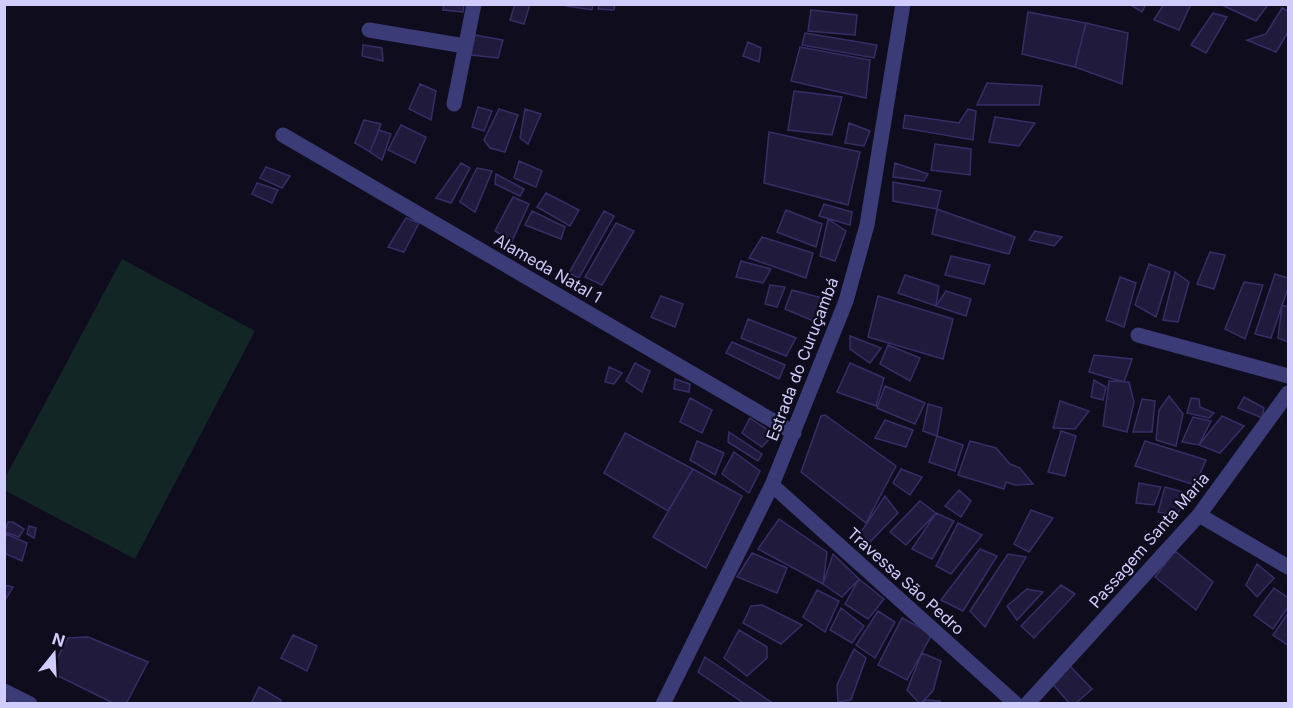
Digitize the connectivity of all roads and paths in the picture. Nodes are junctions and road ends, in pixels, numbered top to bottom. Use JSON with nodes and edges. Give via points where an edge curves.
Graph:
{"nodes":[{"id":1,"x":474,"y":4,"type":"edge"},
{"id":2,"x":903,"y":4,"type":"edge"},
{"id":3,"x":369,"y":30,"type":"dead end"},
{"id":4,"x":465,"y":46,"type":"junction"},
{"id":5,"x":454,"y":104,"type":"dead end"},
{"id":6,"x":283,"y":135,"type":"dead end"},
{"id":7,"x":1138,"y":336,"type":"dead end"},
{"id":8,"x":1288,"y":376,"type":"edge"},
{"id":9,"x":1288,"y":393,"type":"edge"},
{"id":10,"x":794,"y":433,"type":"junction"},
{"id":11,"x":772,"y":485,"type":"junction"},
{"id":12,"x":1199,"y":515,"type":"junction"},
{"id":13,"x":1288,"y":567,"type":"edge"},
{"id":14,"x":4,"y":691,"type":"edge"},
{"id":15,"x":30,"y":704,"type":"edge"},
{"id":16,"x":663,"y":704,"type":"edge"},
{"id":17,"x":1016,"y":704,"type":"edge"},
{"id":18,"x":1028,"y":704,"type":"edge"}],
"edges":[{"from":1,"to":4,"type":"street"},
{"from":2,"to":10,"type":"street","name":"Estrada do Curuçambá","via":[[867,225],[846,302]]},
{"from":3,"to":4,"type":"street"},
{"from":4,"to":5,"type":"street"},
{"from":6,"to":10,"type":"street","name":"Alameda Natal 1"},
{"from":7,"to":8,"type":"street"},
{"from":9,"to":12,"type":"street","name":"Passagem Santa Maria"},
{"from":10,"to":11,"type":"street","name":"Estrada do Curuçambá"},
{"from":11,"to":16,"type":"street","name":"Estrada do Curuçambá"},
{"from":11,"to":17,"type":"street","name":"Travessa São Pedro"},
{"from":12,"to":13,"type":"street"},
{"from":12,"to":18,"type":"street","name":"Passagem Santa Maria"},
{"from":14,"to":15,"type":"street"}]}
